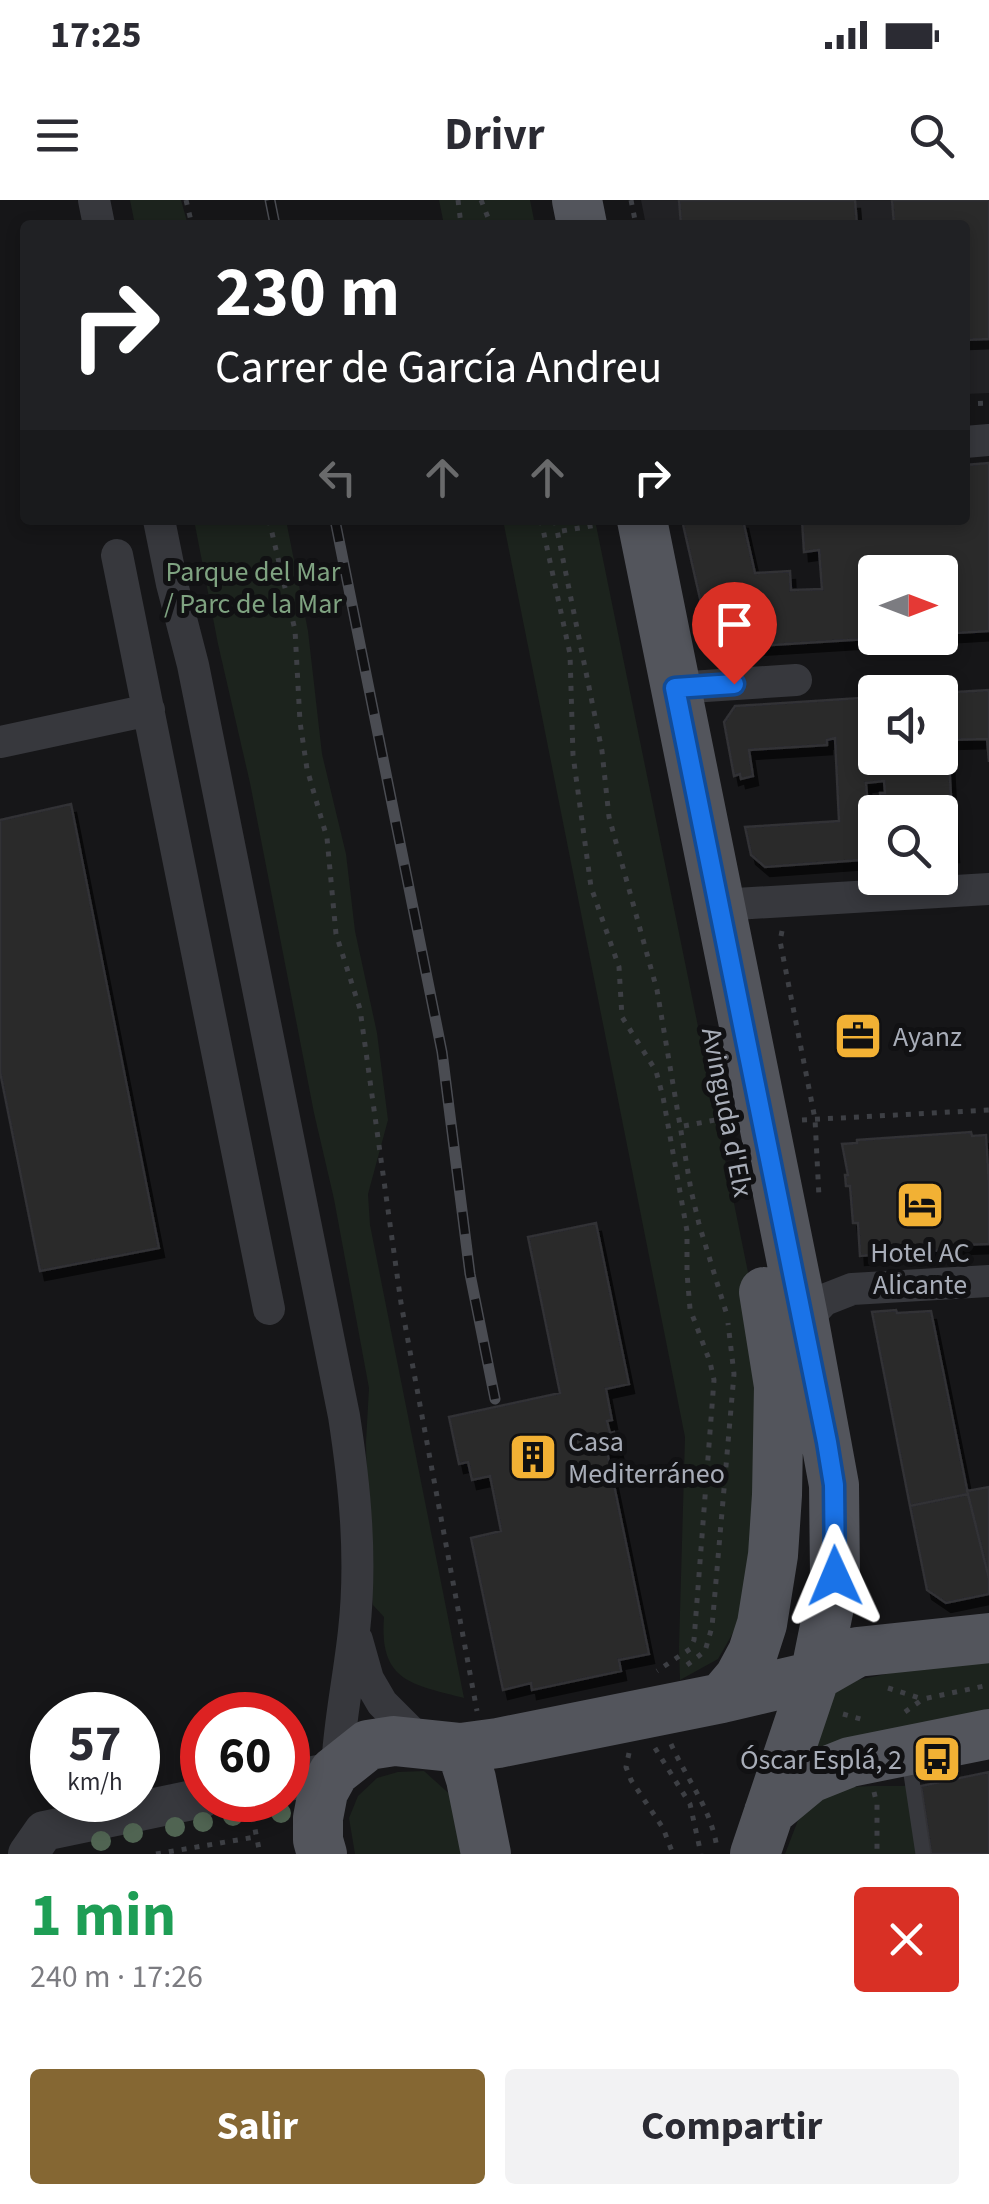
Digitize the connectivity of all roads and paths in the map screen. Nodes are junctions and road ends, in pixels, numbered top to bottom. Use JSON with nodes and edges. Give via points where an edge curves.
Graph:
{"nodes":[{"id":1,"x":160,"y":525,"type":"edge"},
{"id":2,"x":270,"y":525,"type":"edge"},
{"id":3,"x":544,"y":525,"type":"edge"},
{"id":4,"x":556,"y":525,"type":"edge"},
{"id":5,"x":602,"y":525,"type":"edge"},
{"id":6,"x":602,"y":525,"type":"edge"},
{"id":7,"x":117,"y":555,"type":"dead end"},
{"id":8,"x":796,"y":680,"type":"dead end"},
{"id":9,"x":675,"y":688,"type":"junction"},
{"id":10,"x":149,"y":710,"type":"junction"},
{"id":11,"x":0,"y":742,"type":"edge"},
{"id":12,"x":989,"y":889,"type":"edge"},
{"id":13,"x":786,"y":900,"type":"junction"},
{"id":14,"x":719,"y":905,"type":"junction"},
{"id":15,"x":989,"y":1110,"type":"edge"},
{"id":16,"x":815,"y":1119,"type":"junction"},
{"id":17,"x":715,"y":1120,"type":"dead end"},
{"id":18,"x":796,"y":1121,"type":"dead end"},
{"id":19,"x":684,"y":1126,"type":"dead end"},
{"id":20,"x":819,"y":1196,"type":"dead end"},
{"id":21,"x":989,"y":1281,"type":"edge"},
{"id":22,"x":269,"y":1309,"type":"dead end"},
{"id":23,"x":804,"y":1322,"type":"junction"},
{"id":24,"x":354,"y":1630,"type":"junction"},
{"id":25,"x":989,"y":1638,"type":"edge"},
{"id":26,"x":660,"y":1670,"type":"dead end"},
{"id":27,"x":704,"y":1682,"type":"junction"},
{"id":28,"x":989,"y":1685,"type":"edge"},
{"id":29,"x":846,"y":1692,"type":"junction"},
{"id":30,"x":923,"y":1698,"type":"junction"},
{"id":31,"x":893,"y":1730,"type":"junction"},
{"id":32,"x":666,"y":1733,"type":"dead end"},
{"id":33,"x":989,"y":1734,"type":"edge"},
{"id":34,"x":454,"y":1736,"type":"junction"},
{"id":35,"x":319,"y":1774,"type":"edge"},
{"id":36,"x":872,"y":1786,"type":"dead end"},
{"id":37,"x":180,"y":1804,"type":"edge"},
{"id":38,"x":253,"y":1822,"type":"edge"},
{"id":39,"x":762,"y":1833,"type":"edge"},
{"id":40,"x":255,"y":1837,"type":"junction"},
{"id":41,"x":0,"y":1840,"type":"edge"},
{"id":42,"x":54,"y":1841,"type":"edge"},
{"id":43,"x":156,"y":1854,"type":"edge"},
{"id":44,"x":260,"y":1854,"type":"edge"},
{"id":45,"x":322,"y":1854,"type":"edge"},
{"id":46,"x":486,"y":1854,"type":"edge"},
{"id":47,"x":674,"y":1854,"type":"edge"},
{"id":48,"x":701,"y":1854,"type":"edge"},
{"id":49,"x":718,"y":1854,"type":"edge"},
{"id":50,"x":877,"y":1854,"type":"edge"},
{"id":51,"x":923,"y":1854,"type":"edge"}],
"edges":[{"from":1,"to":24,"type":"street","via":[[344,1416],[358,1545]]},
{"from":2,"to":34,"type":"path","via":[[295,630],[300,722],[327,838],[336,934],[360,1009]]},
{"from":3,"to":26,"type":"path","via":[[570,654],[574,755],[591,888],[619,966],[622,1017],[656,1071],[664,1097],[687,1231],[690,1309],[714,1380],[694,1640]]},
{"from":4,"to":27,"type":"path","via":[[609,816],[657,990],[691,1190],[722,1292],[734,1374]]},
{"from":5,"to":27,"type":"main road","name":"Avinguda d'Elx","via":[[779,1386],[777,1495],[762,1624],[739,1678]]},
{"from":6,"to":9,"type":"main road","name":"Avinguda d'Elx"},
{"from":7,"to":10,"type":"street"},
{"from":8,"to":9,"type":"street"},
{"from":9,"to":14,"type":"main road","name":"Avinguda d'Elx"},
{"from":10,"to":11,"type":"street"},
{"from":10,"to":22,"type":"street"},
{"from":12,"to":13,"type":"street"},
{"from":13,"to":14,"type":"street"},
{"from":13,"to":16,"type":"path","via":[[780,941]]},
{"from":14,"to":23,"type":"main road","name":"Avinguda d'Elx"},
{"from":15,"to":16,"type":"path"},
{"from":16,"to":18,"type":"path"},
{"from":16,"to":20,"type":"path"},
{"from":17,"to":19,"type":"path"},
{"from":21,"to":23,"type":"street","via":[[852,1290],[824,1300]]},
{"from":23,"to":29,"type":"main road","name":"Avinguda d'Elx","via":[[834,1485]]},
{"from":24,"to":34,"type":"street","via":[[382,1703]]},
{"from":24,"to":35,"type":"street","via":[[338,1737]]},
{"from":25,"to":29,"type":"main road"},
{"from":27,"to":29,"type":"main road"},
{"from":27,"to":34,"type":"main road","via":[[498,1742]]},
{"from":28,"to":30,"type":"path"},
{"from":29,"to":30,"type":"path"},
{"from":29,"to":31,"type":"path"},
{"from":29,"to":39,"type":"main road"},
{"from":30,"to":31,"type":"path"},
{"from":31,"to":33,"type":"main road"},
{"from":31,"to":39,"type":"main road","via":[[850,1762],[810,1778]]},
{"from":31,"to":51,"type":"lane"},
{"from":32,"to":49,"type":"path","via":[[706,1808]]},
{"from":34,"to":35,"type":"main road","via":[[368,1745]]},
{"from":34,"to":46,"type":"main road","via":[[471,1779]]},
{"from":35,"to":45,"type":"main road"},
{"from":36,"to":50,"type":"path"},
{"from":37,"to":42,"type":"street"},
{"from":38,"to":40,"type":"path"},
{"from":40,"to":43,"type":"path"},
{"from":40,"to":44,"type":"path"},
{"from":41,"to":42,"type":"street"},
{"from":47,"to":48,"type":"path","via":[[631,1780],[629,1750],[653,1745],[690,1804]]}]}
